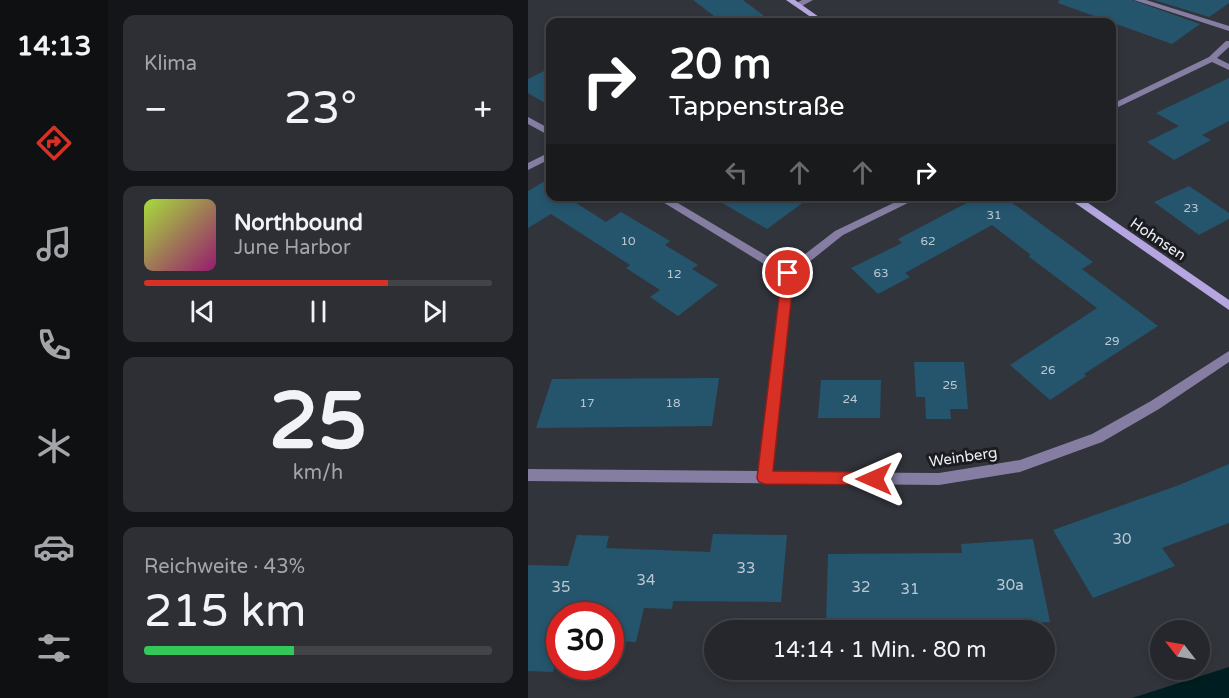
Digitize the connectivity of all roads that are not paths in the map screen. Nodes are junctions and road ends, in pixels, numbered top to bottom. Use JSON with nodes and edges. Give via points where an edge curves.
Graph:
{"nodes":[{"id":1,"x":810,"y":0,"type":"edge"},
{"id":2,"x":1138,"y":0,"type":"edge"},
{"id":3,"x":792,"y":1,"type":"edge"},
{"id":4,"x":815,"y":18,"type":"edge"},
{"id":5,"x":1229,"y":29,"type":"edge"},
{"id":6,"x":1229,"y":44,"type":"edge"},
{"id":7,"x":1212,"y":59,"type":"junction"},
{"id":8,"x":1229,"y":67,"type":"edge"},
{"id":9,"x":1116,"y":105,"type":"edge"},
{"id":10,"x":528,"y":120,"type":"edge"},
{"id":11,"x":546,"y":131,"type":"edge"},
{"id":12,"x":546,"y":157,"type":"edge"},
{"id":13,"x":528,"y":167,"type":"edge"},
{"id":14,"x":666,"y":201,"type":"edge"},
{"id":15,"x":906,"y":201,"type":"edge"},
{"id":16,"x":1077,"y":201,"type":"edge"},
{"id":17,"x":788,"y":273,"type":"junction"},
{"id":18,"x":1229,"y":306,"type":"edge"},
{"id":19,"x":1229,"y":356,"type":"edge"},
{"id":20,"x":528,"y":475,"type":"edge"},
{"id":21,"x":765,"y":478,"type":"junction"}],
"edges":[{"from":1,"to":3,"type":"street"},
{"from":2,"to":5,"type":"street"},
{"from":3,"to":4,"type":"main road"},
{"from":6,"to":7,"type":"street"},
{"from":7,"to":8,"type":"street"},
{"from":7,"to":9,"type":"street"},
{"from":10,"to":11,"type":"street"},
{"from":12,"to":13,"type":"street"},
{"from":14,"to":17,"type":"street"},
{"from":15,"to":17,"type":"street","via":[[839,233]]},
{"from":16,"to":18,"type":"main road","name":"Hohnsen"},
{"from":17,"to":21,"type":"street"},
{"from":19,"to":21,"type":"street","name":"Weinberg","via":[[1097,438],[1020,466],[939,479]]},
{"from":20,"to":21,"type":"street","name":"Weinberg"}]}
